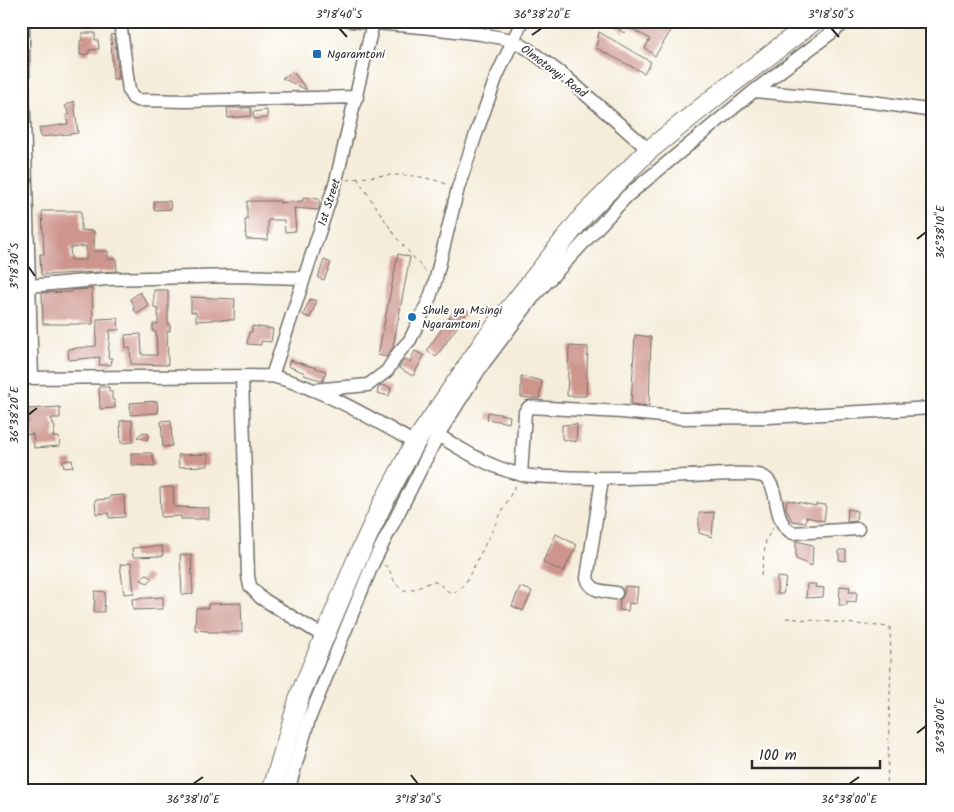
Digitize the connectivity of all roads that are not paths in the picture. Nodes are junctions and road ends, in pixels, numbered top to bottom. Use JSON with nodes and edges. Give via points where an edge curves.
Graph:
{"nodes":[{"id":1,"x":23,"y":21,"type":"edge"},
{"id":2,"x":120,"y":21,"type":"edge"},
{"id":3,"x":351,"y":21,"type":"edge"},
{"id":4,"x":522,"y":21,"type":"edge"},
{"id":5,"x":814,"y":21,"type":"edge"},
{"id":6,"x":847,"y":21,"type":"edge"},
{"id":7,"x":373,"y":23,"type":"junction"},
{"id":8,"x":512,"y":40,"type":"junction"},
{"id":9,"x":22,"y":86,"type":"edge"},
{"id":10,"x":754,"y":91,"type":"junction"},
{"id":11,"x":357,"y":97,"type":"junction"},
{"id":12,"x":933,"y":112,"type":"edge"},
{"id":13,"x":648,"y":151,"type":"junction"},
{"id":14,"x":304,"y":278,"type":"junction"},
{"id":15,"x":29,"y":286,"type":"junction"},
{"id":16,"x":272,"y":376,"type":"junction"},
{"id":17,"x":242,"y":377,"type":"junction"},
{"id":18,"x":26,"y":378,"type":"edge"},
{"id":19,"x":313,"y":390,"type":"junction"},
{"id":20,"x":933,"y":408,"type":"edge"},
{"id":21,"x":438,"y":435,"type":"junction"},
{"id":22,"x":415,"y":443,"type":"junction"},
{"id":23,"x":521,"y":475,"type":"junction"},
{"id":24,"x":602,"y":479,"type":"junction"},
{"id":25,"x":858,"y":529,"type":"dead end"},
{"id":26,"x":616,"y":593,"type":"dead end"},
{"id":27,"x":325,"y":637,"type":"junction"},
{"id":28,"x":272,"y":791,"type":"edge"},
{"id":29,"x":288,"y":791,"type":"edge"}],
"edges":[{"from":1,"to":9,"type":"street"},
{"from":2,"to":11,"type":"street","via":[[129,91],[137,100]]},
{"from":3,"to":7,"type":"street","name":"Olmotonyi Road"},
{"from":4,"to":8,"type":"street"},
{"from":5,"to":13,"type":"highway"},
{"from":6,"to":10,"type":"street"},
{"from":7,"to":8,"type":"street","name":"Olmotonyi Road"},
{"from":7,"to":11,"type":"street","name":"1st Street"},
{"from":8,"to":13,"type":"street","name":"Olmotonyi Road","via":[[566,78]]},
{"from":8,"to":19,"type":"street","via":[[458,188],[429,300],[410,340],[387,371],[368,385]]},
{"from":9,"to":15,"type":"street"},
{"from":10,"to":12,"type":"street","via":[[873,102]]},
{"from":10,"to":21,"type":"street","via":[[627,196],[535,295],[482,367]]},
{"from":11,"to":14,"type":"street","name":"1st Street","via":[[336,181]]},
{"from":13,"to":22,"type":"highway","via":[[584,215],[485,340]]},
{"from":14,"to":15,"type":"street","via":[[107,279]]},
{"from":14,"to":16,"type":"street","name":"1st Street"},
{"from":15,"to":18,"type":"street"},
{"from":16,"to":17,"type":"street"},
{"from":16,"to":19,"type":"street"},
{"from":17,"to":18,"type":"street"},
{"from":17,"to":27,"type":"street","via":[[250,586],[260,598]]},
{"from":19,"to":22,"type":"street"},
{"from":20,"to":23,"type":"street","via":[[682,418],[529,408],[525,412]]},
{"from":21,"to":23,"type":"street","via":[[475,458]]},
{"from":21,"to":29,"type":"street","via":[[373,563],[310,719]]},
{"from":22,"to":27,"type":"highway","via":[[357,559]]},
{"from":23,"to":24,"type":"street"},
{"from":24,"to":25,"type":"street","via":[[761,476],[772,487],[780,520],[786,530],[793,533]]},
{"from":24,"to":26,"type":"street","via":[[587,578],[591,587]]},
{"from":27,"to":28,"type":"highway","via":[[300,695]]}]}
